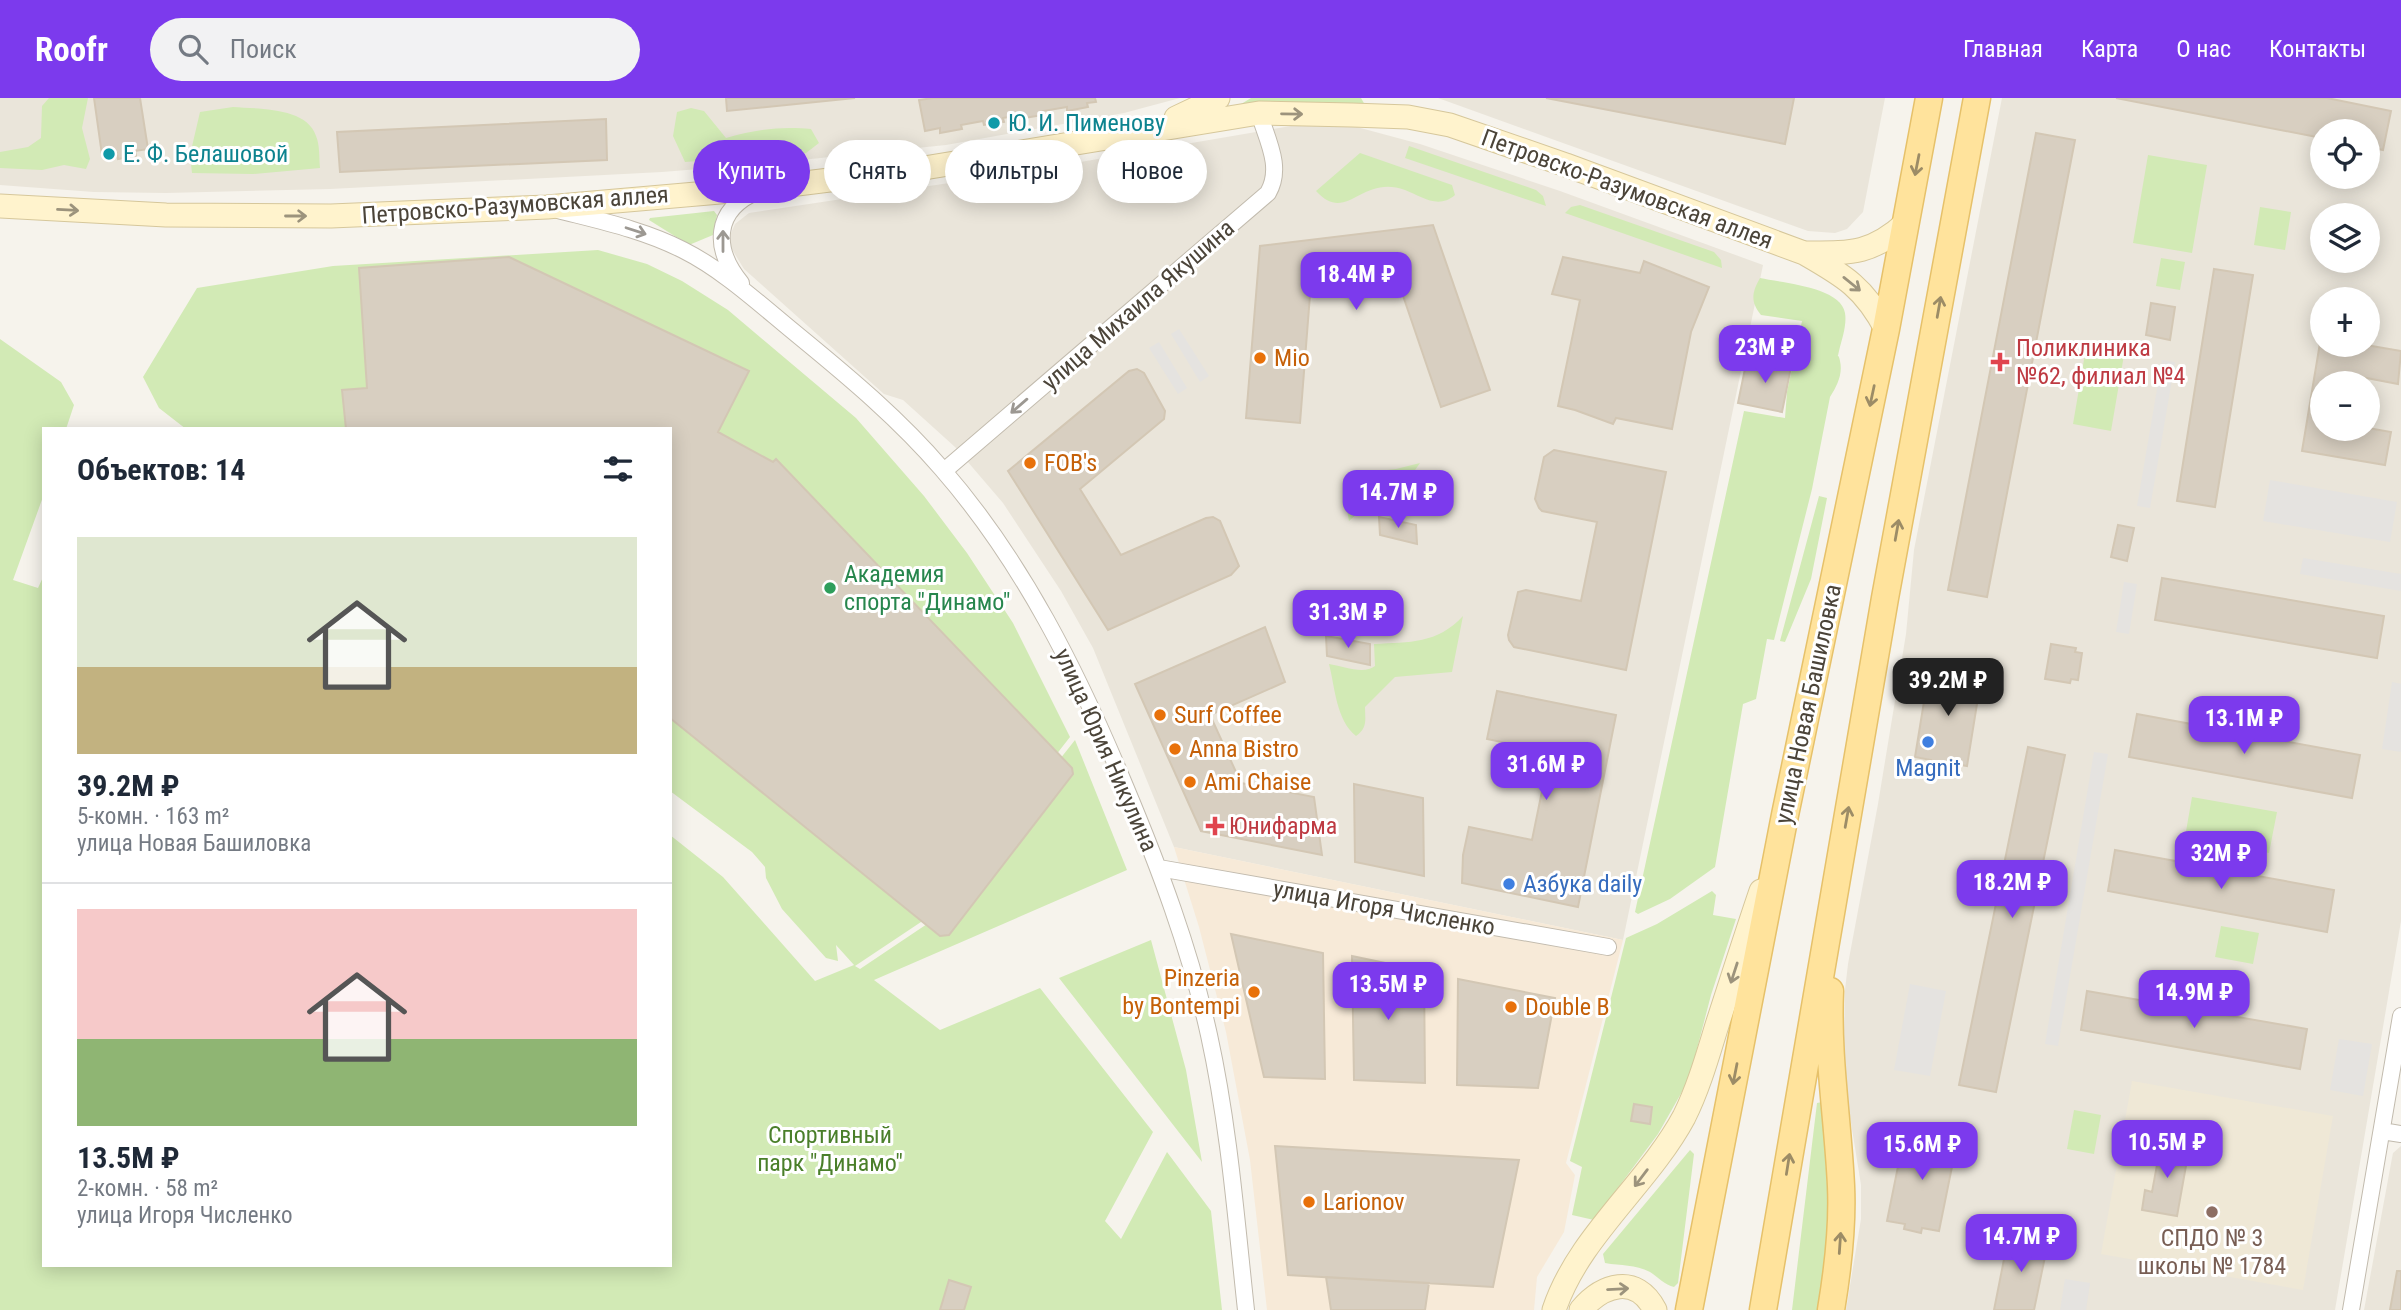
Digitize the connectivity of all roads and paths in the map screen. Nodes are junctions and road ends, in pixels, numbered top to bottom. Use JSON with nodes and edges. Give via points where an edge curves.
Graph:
{"nodes":[{"id":1,"x":1218,"y":98,"type":"edge"},
{"id":2,"x":1385,"y":98,"type":"edge"},
{"id":3,"x":1929,"y":98,"type":"edge"},
{"id":4,"x":1977,"y":98,"type":"edge"},
{"id":5,"x":1409,"y":108,"type":"edge"},
{"id":6,"x":1259,"y":113,"type":"junction"},
{"id":7,"x":1151,"y":130,"type":"junction"},
{"id":8,"x":810,"y":182,"type":"edge"},
{"id":9,"x":693,"y":194,"type":"edge"},
{"id":10,"x":738,"y":203,"type":"edge"},
{"id":11,"x":0,"y":206,"type":"edge"},
{"id":12,"x":547,"y":207,"type":"junction"},
{"id":13,"x":1906,"y":223,"type":"junction"},
{"id":14,"x":1804,"y":253,"type":"junction"},
{"id":15,"x":753,"y":299,"type":"junction"},
{"id":16,"x":1886,"y":330,"type":"junction"},
{"id":17,"x":944,"y":471,"type":"junction"},
{"id":18,"x":1785,"y":815,"type":"junction"},
{"id":19,"x":1159,"y":868,"type":"junction"},
{"id":20,"x":1835,"y":884,"type":"junction"},
{"id":21,"x":1608,"y":947,"type":"dead end"},
{"id":22,"x":2401,"y":1016,"type":"edge"},
{"id":23,"x":2382,"y":1131,"type":"junction"},
{"id":24,"x":2401,"y":1134,"type":"edge"},
{"id":25,"x":1247,"y":1310,"type":"edge"},
{"id":26,"x":1553,"y":1310,"type":"edge"},
{"id":27,"x":1581,"y":1310,"type":"edge"},
{"id":28,"x":1654,"y":1310,"type":"edge"},
{"id":29,"x":1689,"y":1310,"type":"edge"},
{"id":30,"x":1765,"y":1310,"type":"edge"},
{"id":31,"x":1830,"y":1310,"type":"edge"},
{"id":32,"x":2351,"y":1310,"type":"edge"}],
"edges":[{"from":1,"to":7,"type":"street","name":"Петровско-Разумовская аллея"},
{"from":2,"to":5,"type":"street","via":[[1397,111]]},
{"from":3,"to":13,"type":"main road","name":"улица Новая Башиловка","one_way":true},
{"from":20,"to":4,"type":"main road","one_way":true},
{"from":6,"to":5,"type":"street","name":"Петровско-Разумовская аллея","one_way":true},
{"from":5,"to":14,"type":"street","name":"Петровско-Разумовская аллея"},
{"from":6,"to":7,"type":"street","name":"Петровско-Разумовская аллея"},
{"from":6,"to":17,"type":"street","name":"улица Михаила Якушина","one_way":true,"via":[[1275,170],[1268,193]]},
{"from":7,"to":8,"type":"street","name":"Петровско-Разумовская аллея"},
{"from":9,"to":12,"type":"street","name":"Петровско-Разумовская аллея"},
{"from":15,"to":10,"type":"street","name":"улица Юрия Никулина","one_way":true,"via":[[730,270],[721,249],[727,214]]},
{"from":11,"to":12,"type":"street","name":"Петровско-Разумовская аллея","one_way":true,"via":[[166,215],[331,216]]},
{"from":12,"to":15,"type":"street","name":"улица Юрия Никулина","one_way":true,"via":[[620,226],[684,250]]},
{"from":13,"to":14,"type":"street","name":"Петровско-Разумовская аллея","via":[[1880,244],[1862,250]]},
{"from":13,"to":16,"type":"main road","name":"улица Новая Башиловка"},
{"from":14,"to":16,"type":"street","name":"Петровско-Разумовская аллея","one_way":true,"via":[[1863,292]]},
{"from":15,"to":17,"type":"street","name":"улица Юрия Никулина","via":[[842,371]]},
{"from":16,"to":18,"type":"main road","name":"улица Новая Башиловка","one_way":true},
{"from":17,"to":19,"type":"street","name":"улица Юрия Никулина","via":[[986,524],[1051,628],[1106,741]]},
{"from":18,"to":26,"type":"street","one_way":true,"via":[[1684,1117],[1581,1257]]},
{"from":18,"to":29,"type":"main road","name":"улица Новая Башиловка","one_way":true},
{"from":19,"to":21,"type":"street","name":"улица Игоря Численко"},
{"from":19,"to":25,"type":"street","name":"улица Юрия Никулина","via":[[1209,1035],[1225,1121]]},
{"from":30,"to":20,"type":"main road","one_way":true},
{"from":31,"to":20,"type":"main road","one_way":true,"via":[[1842,1219],[1829,1002]]},
{"from":22,"to":23,"type":"street"},
{"from":23,"to":24,"type":"street"},
{"from":23,"to":32,"type":"street"},
{"from":27,"to":28,"type":"street","one_way":true,"via":[[1593,1296],[1626,1286],[1641,1294]]}]}
